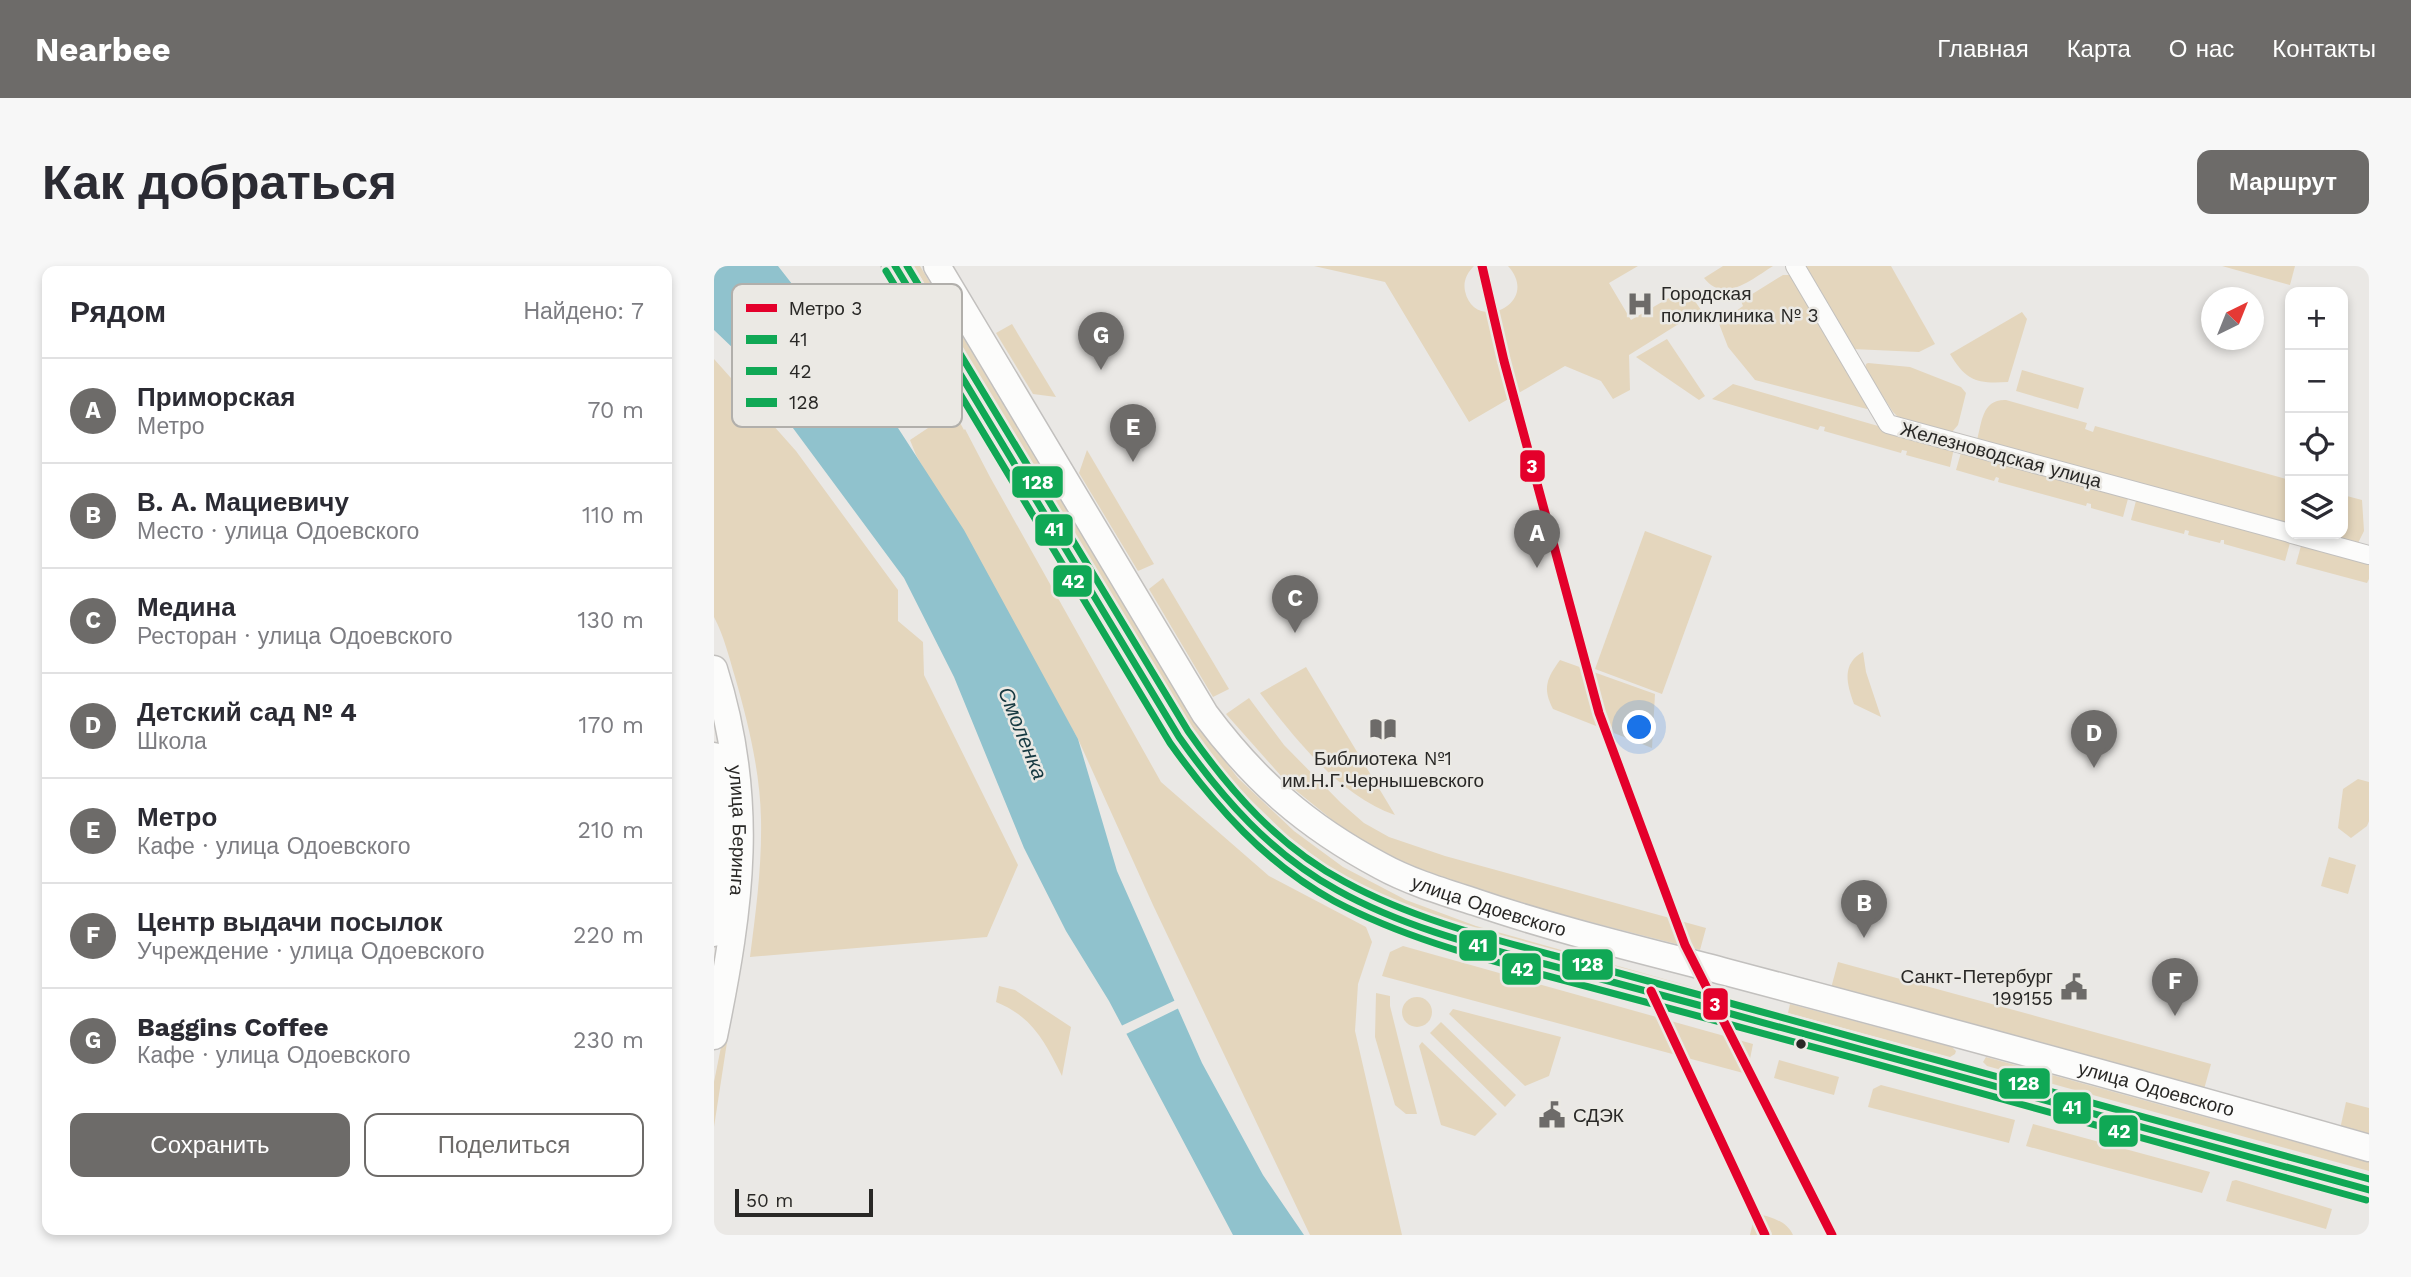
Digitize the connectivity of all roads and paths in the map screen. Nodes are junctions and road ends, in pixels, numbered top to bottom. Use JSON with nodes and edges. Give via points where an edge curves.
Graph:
{"nodes":[{"id":1,"x":895,"y":266,"type":"edge"},
{"id":2,"x":937,"y":266,"type":"edge"},
{"id":3,"x":1795,"y":266,"type":"edge"},
{"id":4,"x":906,"y":284,"type":"edge"},
{"id":5,"x":948,"y":284,"type":"edge"},
{"id":6,"x":962,"y":308,"type":"edge"},
{"id":7,"x":962,"y":377,"type":"edge"},
{"id":8,"x":2285,"y":531,"type":"edge"},
{"id":9,"x":2312,"y":539,"type":"edge"},
{"id":10,"x":2369,"y":555,"type":"edge"},
{"id":11,"x":714,"y":668,"type":"edge"},
{"id":12,"x":714,"y":756,"type":"edge"},
{"id":13,"x":714,"y":933,"type":"edge"},
{"id":14,"x":714,"y":1036,"type":"edge"},
{"id":15,"x":1973,"y":1038,"type":"junction"},
{"id":16,"x":1963,"y":1079,"type":"junction"},
{"id":17,"x":2369,"y":1148,"type":"edge"},
{"id":18,"x":2369,"y":1190,"type":"edge"}],
"edges":[{"from":1,"to":4,"type":"street","name":"улица Одоевского"},
{"from":2,"to":5,"type":"street","name":"улица Одоевского"},
{"from":3,"to":8,"type":"street","name":"Железноводская улица","via":[[1888,424]]},
{"from":6,"to":15,"type":"street","name":"улица Одоевского","via":[[1205,714],[1268,789],[1329,836],[1384,868],[1514,916]]},
{"from":7,"to":16,"type":"street","name":"улица Одоевского","via":[[1205,776],[1240,816],[1320,880],[1426,929],[1474,945]]},
{"from":9,"to":10,"type":"street","name":"Железноводская улица"},
{"from":11,"to":14,"type":"street","name":"улица Беринга","via":[[738,775],[741,846],[736,915]]},
{"from":12,"to":13,"type":"street","name":"улица Беринга","via":[[722,851]]},
{"from":15,"to":16,"type":"street"},
{"from":15,"to":17,"type":"street","name":"улица Одоевского"},
{"from":16,"to":18,"type":"street","name":"улица Одоевского"}]}
